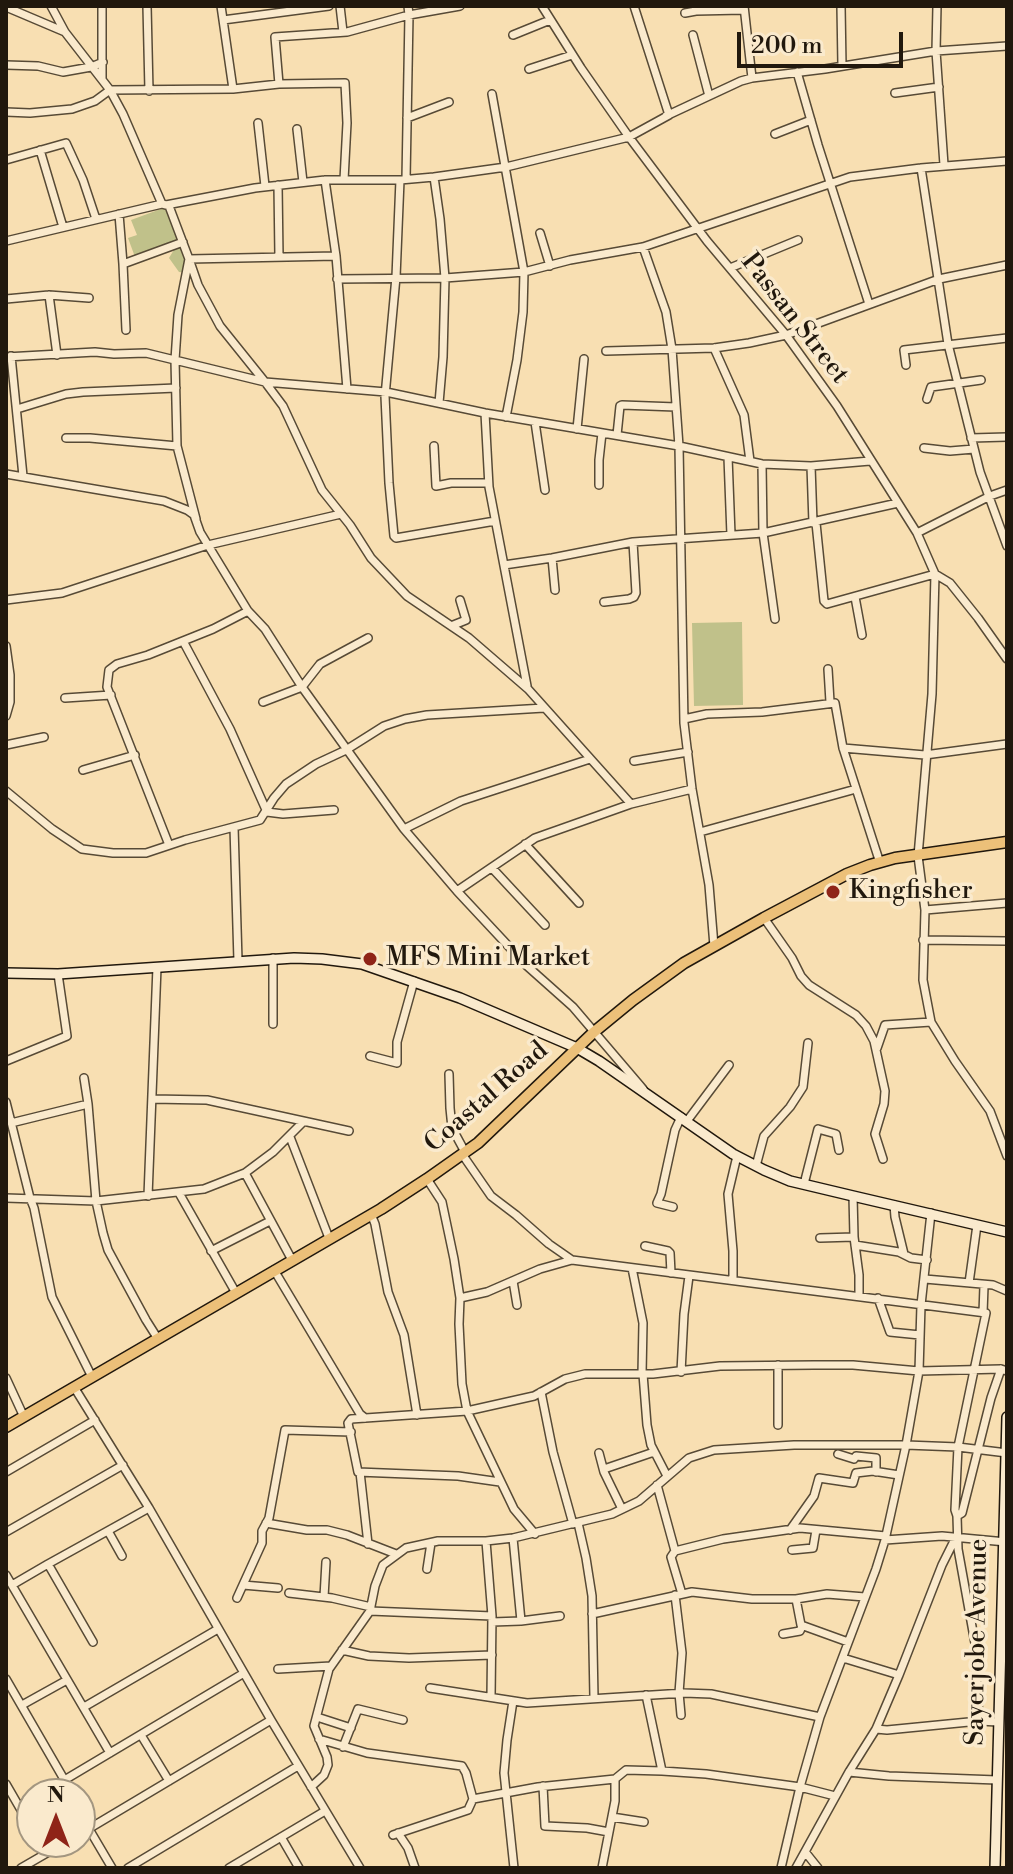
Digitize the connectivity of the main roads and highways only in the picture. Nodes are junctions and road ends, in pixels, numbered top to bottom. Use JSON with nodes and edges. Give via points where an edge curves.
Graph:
{"nodes":[{"id":1,"x":1007,"y":842,"type":"edge"},
{"id":2,"x":6,"y":1427,"type":"edge"}],
"edges":[{"from":1,"to":2,"type":"main road","name":"Coastal Road","via":[[895,858],[847,874],[684,963],[594,1032],[478,1143],[427,1179]]}]}
